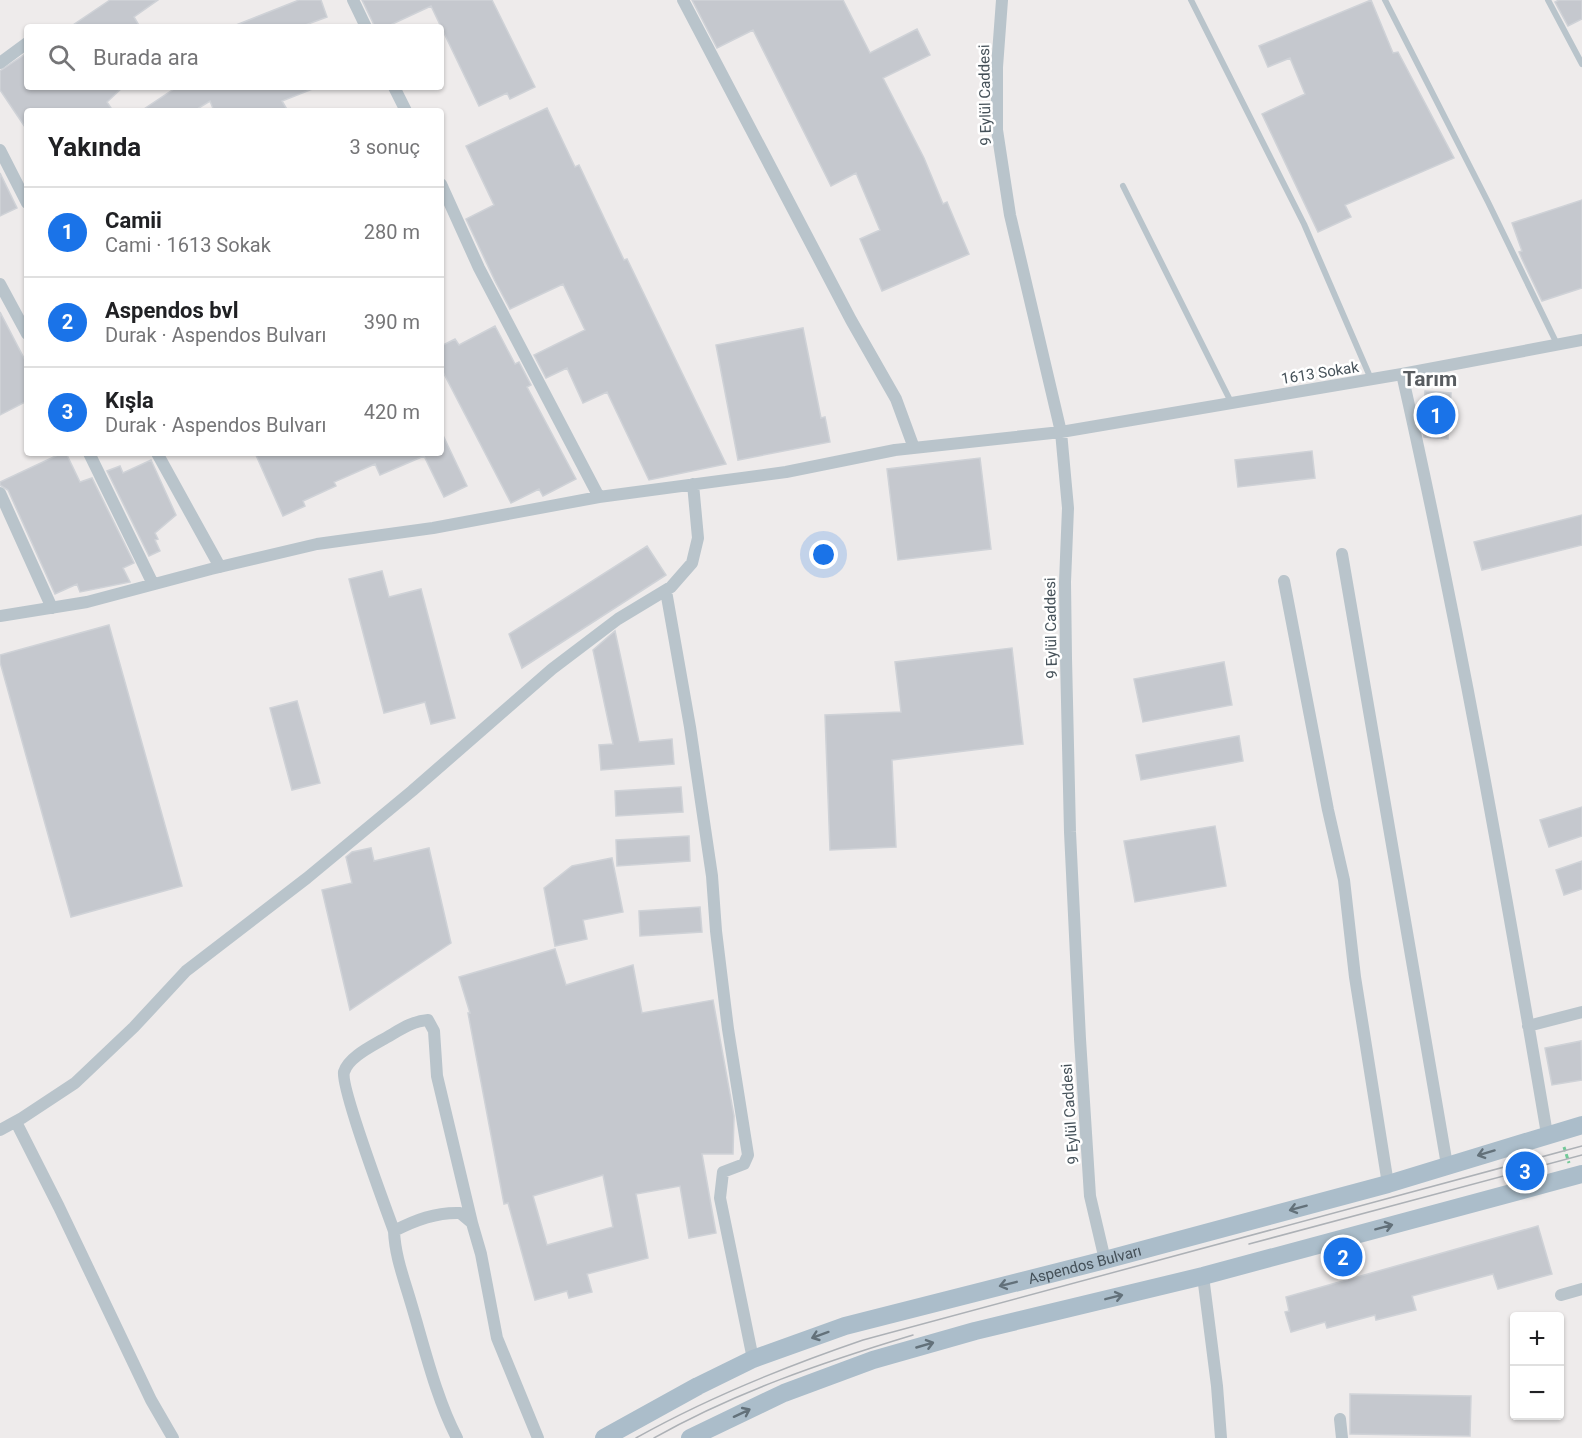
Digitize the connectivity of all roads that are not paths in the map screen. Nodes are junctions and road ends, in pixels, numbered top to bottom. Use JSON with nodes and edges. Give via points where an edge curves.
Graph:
{"nodes":[{"id":1,"x":353,"y":0,"type":"edge"},
{"id":2,"x":683,"y":0,"type":"edge"},
{"id":3,"x":1002,"y":0,"type":"edge"},
{"id":4,"x":1191,"y":0,"type":"edge"},
{"id":5,"x":1384,"y":0,"type":"edge"},
{"id":6,"x":1548,"y":0,"type":"edge"},
{"id":7,"x":365,"y":24,"type":"edge"},
{"id":8,"x":24,"y":45,"type":"edge"},
{"id":9,"x":0,"y":63,"type":"edge"},
{"id":10,"x":1582,"y":64,"type":"edge"},
{"id":11,"x":396,"y":90,"type":"edge"},
{"id":12,"x":404,"y":108,"type":"edge"},
{"id":13,"x":0,"y":150,"type":"edge"},
{"id":14,"x":1123,"y":186,"type":"dead end"},
{"id":15,"x":444,"y":191,"type":"edge"},
{"id":16,"x":24,"y":197,"type":"edge"},
{"id":17,"x":0,"y":284,"type":"edge"},
{"id":18,"x":24,"y":328,"type":"edge"},
{"id":19,"x":1582,"y":340,"type":"edge"},
{"id":20,"x":1557,"y":344,"type":"junction"},
{"id":21,"x":1402,"y":374,"type":"junction"},
{"id":22,"x":1371,"y":379,"type":"junction"},
{"id":23,"x":1230,"y":402,"type":"junction"},
{"id":24,"x":1062,"y":432,"type":"junction"},
{"id":25,"x":914,"y":448,"type":"junction"},
{"id":26,"x":90,"y":456,"type":"edge"},
{"id":27,"x":159,"y":456,"type":"edge"},
{"id":28,"x":693,"y":484,"type":"junction"},
{"id":29,"x":0,"y":493,"type":"edge"},
{"id":30,"x":599,"y":497,"type":"junction"},
{"id":31,"x":1342,"y":554,"type":"dead end"},
{"id":32,"x":220,"y":567,"type":"junction"},
{"id":33,"x":1284,"y":581,"type":"dead end"},
{"id":34,"x":153,"y":585,"type":"junction"},
{"id":35,"x":666,"y":591,"type":"junction"},
{"id":36,"x":52,"y":608,"type":"junction"},
{"id":37,"x":0,"y":616,"type":"edge"},
{"id":38,"x":1582,"y":1012,"type":"edge"},
{"id":39,"x":1528,"y":1026,"type":"junction"},
{"id":40,"x":16,"y":1122,"type":"junction"},
{"id":41,"x":1582,"y":1125,"type":"edge"},
{"id":42,"x":0,"y":1130,"type":"edge"},
{"id":43,"x":1553,"y":1133,"type":"junction"},
{"id":44,"x":1448,"y":1165,"type":"junction"},
{"id":45,"x":1577,"y":1175,"type":"edge"},
{"id":46,"x":1388,"y":1184,"type":"junction"},
{"id":47,"x":472,"y":1223,"type":"junction"},
{"id":48,"x":394,"y":1231,"type":"junction"},
{"id":49,"x":1105,"y":1260,"type":"junction"},
{"id":50,"x":1203,"y":1276,"type":"junction"},
{"id":51,"x":1582,"y":1288,"type":"edge"},
{"id":52,"x":1561,"y":1296,"type":"dead end"},
{"id":53,"x":753,"y":1359,"type":"junction"},
{"id":54,"x":1340,"y":1419,"type":"dead end"},
{"id":55,"x":173,"y":1438,"type":"edge"},
{"id":56,"x":457,"y":1438,"type":"edge"},
{"id":57,"x":537,"y":1438,"type":"edge"},
{"id":58,"x":604,"y":1438,"type":"edge"},
{"id":59,"x":690,"y":1438,"type":"edge"},
{"id":60,"x":1221,"y":1438,"type":"edge"},
{"id":61,"x":1342,"y":1438,"type":"edge"}],
"edges":[{"from":1,"to":7,"type":"street"},
{"from":2,"to":25,"type":"street","via":[[896,399]]},
{"from":3,"to":24,"type":"street","name":"9 Eylül Caddesi","via":[[997,130],[1010,215]]},
{"from":4,"to":22,"type":"lane","via":[[1304,224]]},
{"from":5,"to":20,"type":"lane"},
{"from":6,"to":10,"type":"lane"},
{"from":8,"to":9,"type":"street"},
{"from":11,"to":12,"type":"street"},
{"from":13,"to":16,"type":"street"},
{"from":14,"to":23,"type":"lane"},
{"from":15,"to":30,"type":"street","via":[[479,268]]},
{"from":17,"to":18,"type":"street"},
{"from":19,"to":20,"type":"street","name":"1613 Sokak"},
{"from":20,"to":21,"type":"street","name":"1613 Sokak"},
{"from":21,"to":22,"type":"street","name":"1613 Sokak"},
{"from":21,"to":39,"type":"street","via":[[1434,516],[1498,846]]},
{"from":22,"to":23,"type":"street","name":"1613 Sokak"},
{"from":23,"to":24,"type":"street","name":"1613 Sokak"},
{"from":24,"to":25,"type":"street","name":"1613 Sokak"},
{"from":24,"to":49,"type":"street","name":"9 Eylül Caddesi","via":[[1068,508],[1065,582],[1070,832],[1080,1039],[1090,1196]]},
{"from":25,"to":28,"type":"street","name":"1613 Sokak","via":[[786,472]]},
{"from":26,"to":34,"type":"street"},
{"from":27,"to":32,"type":"street"},
{"from":28,"to":30,"type":"street","name":"1613 Sokak"},
{"from":28,"to":35,"type":"street","via":[[698,538],[693,563]]},
{"from":29,"to":36,"type":"street"},
{"from":30,"to":32,"type":"street","name":"1613 Sokak","via":[[433,528],[317,544]]},
{"from":31,"to":44,"type":"street"},
{"from":32,"to":34,"type":"street","name":"1613 Sokak"},
{"from":33,"to":46,"type":"street","via":[[1344,880],[1355,977]]},
{"from":34,"to":36,"type":"street","name":"1613 Sokak"},
{"from":35,"to":40,"type":"street","via":[[618,619],[552,669],[307,878],[186,970],[75,1083]]},
{"from":35,"to":53,"type":"street","via":[[709,853],[728,1029],[748,1155],[744,1164],[723,1172],[720,1198]]},
{"from":36,"to":37,"type":"street","name":"1613 Sokak"},
{"from":38,"to":39,"type":"street"},
{"from":39,"to":43,"type":"street"},
{"from":40,"to":42,"type":"street"},
{"from":40,"to":55,"type":"street"},
{"from":41,"to":43,"type":"main road","name":"Aspendos Bulvarı"},
{"from":43,"to":44,"type":"main road","name":"Aspendos Bulvarı","one_way":true},
{"from":44,"to":46,"type":"main road","name":"Aspendos Bulvarı"},
{"from":50,"to":45,"type":"main road","one_way":true},
{"from":46,"to":49,"type":"main road","name":"Aspendos Bulvarı","one_way":true},
{"from":47,"to":48,"type":"street","via":[[460,1212],[445,1212]]},
{"from":47,"to":48,"type":"street","via":[[437,1076],[434,1031],[428,1020],[417,1020],[348,1063],[343,1074]]},
{"from":47,"to":57,"type":"street","via":[[497,1338]]},
{"from":48,"to":56,"type":"street","via":[[418,1326]]},
{"from":49,"to":53,"type":"main road","name":"Aspendos Bulvarı","one_way":true,"via":[[845,1326]]},
{"from":59,"to":50,"type":"main road","one_way":true,"via":[[784,1393],[873,1360]]},
{"from":50,"to":60,"type":"street"},
{"from":51,"to":52,"type":"street"},
{"from":53,"to":58,"type":"main road","name":"Aspendos Bulvarı"},
{"from":54,"to":61,"type":"street"}]}
